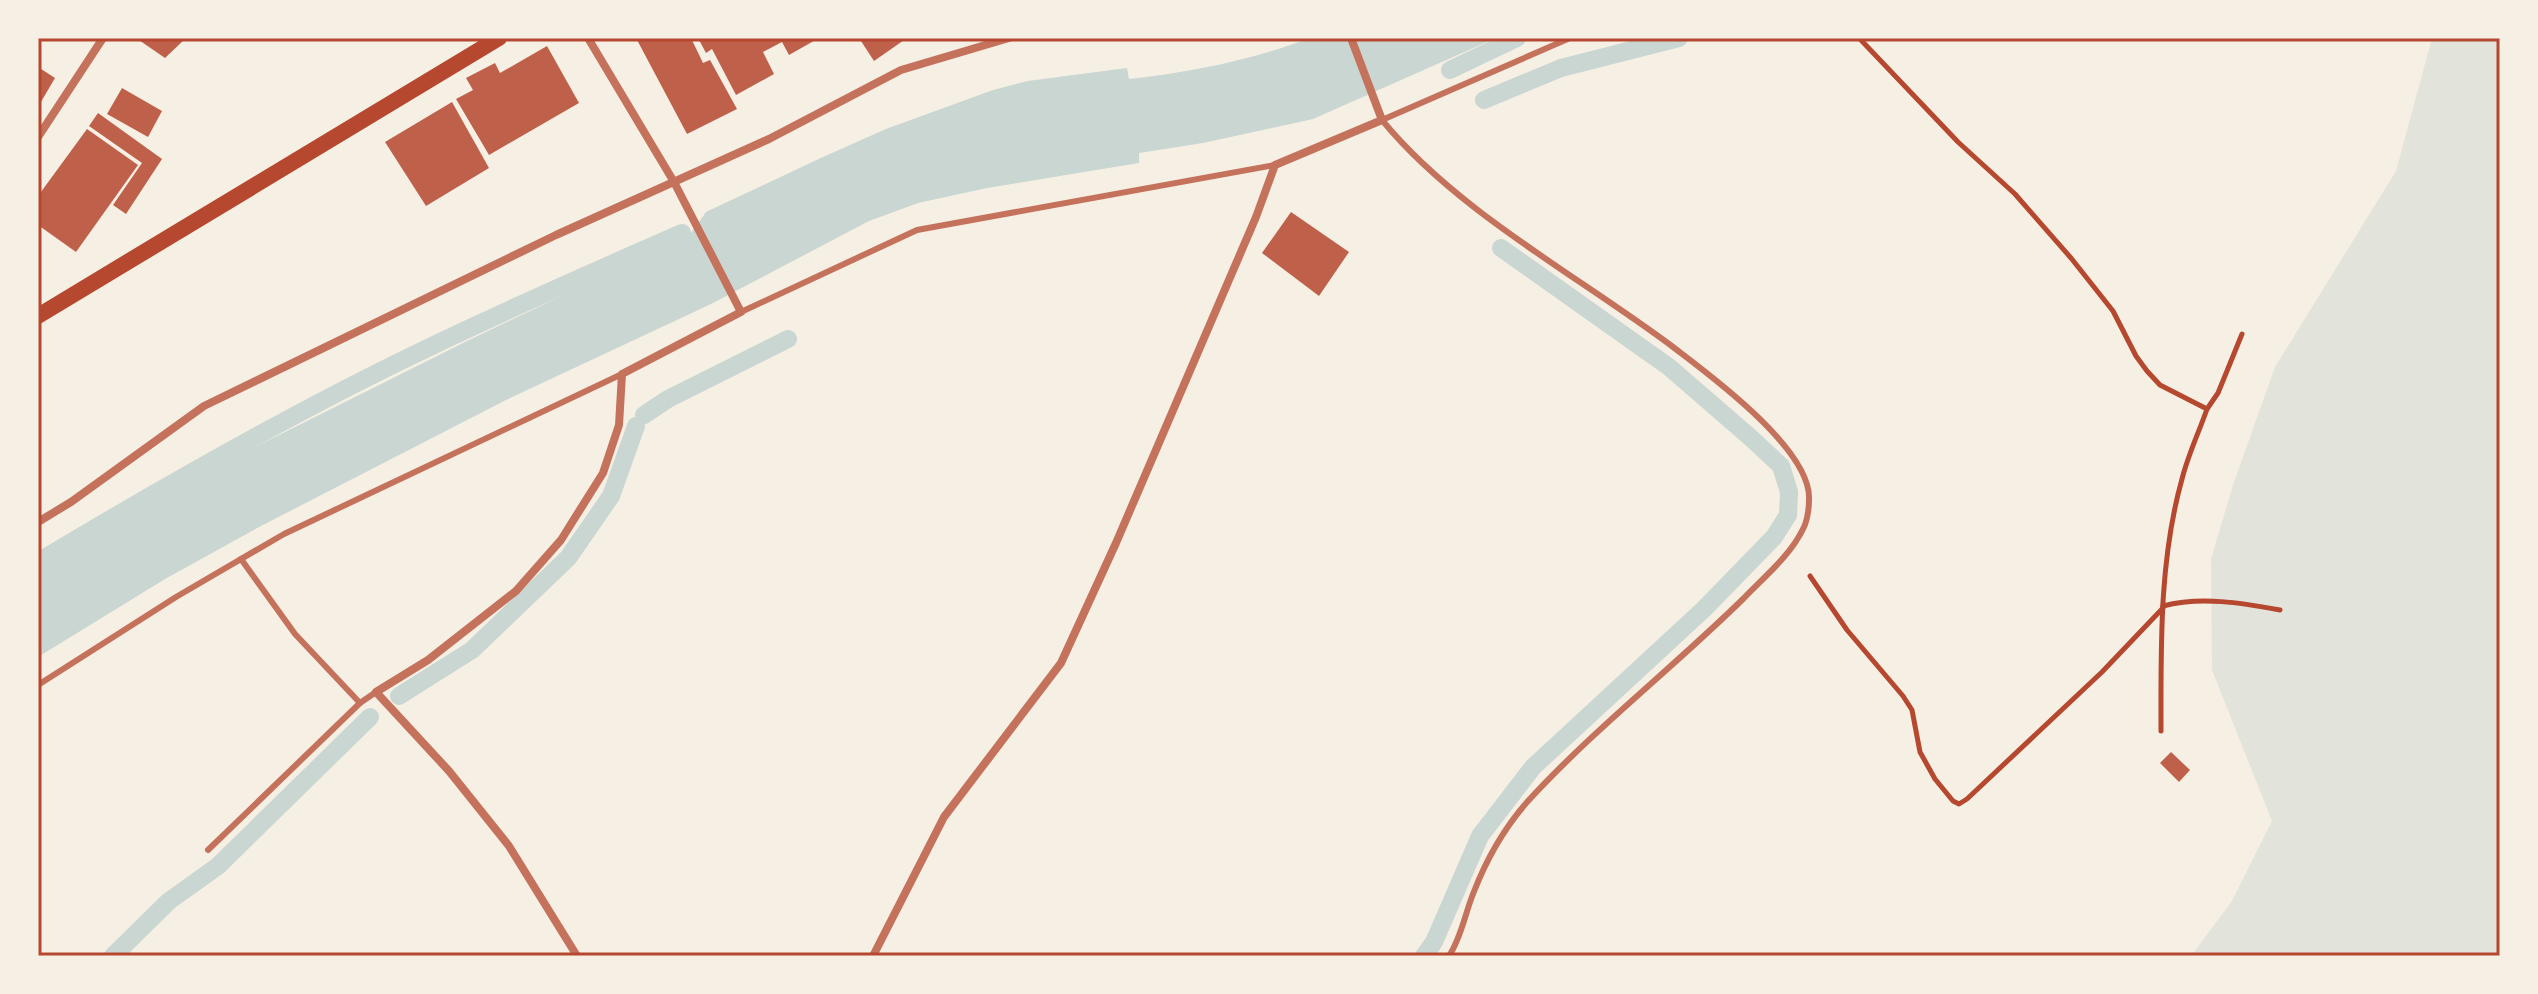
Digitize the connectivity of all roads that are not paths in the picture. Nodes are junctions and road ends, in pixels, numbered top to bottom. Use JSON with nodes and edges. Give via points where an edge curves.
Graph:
{"nodes":[{"id":1,"x":103,"y":38,"type":"edge"},
{"id":2,"x":499,"y":38,"type":"edge"},
{"id":3,"x":588,"y":38,"type":"edge"},
{"id":4,"x":1009,"y":38,"type":"edge"},
{"id":5,"x":1351,"y":38,"type":"edge"},
{"id":6,"x":1570,"y":38,"type":"edge"},
{"id":7,"x":1382,"y":120,"type":"junction"},
{"id":8,"x":38,"y":137,"type":"edge"},
{"id":9,"x":1275,"y":165,"type":"junction"},
{"id":10,"x":674,"y":182,"type":"junction"},
{"id":11,"x":741,"y":312,"type":"junction"},
{"id":12,"x":38,"y":316,"type":"edge"},
{"id":13,"x":622,"y":374,"type":"junction"},
{"id":14,"x":38,"y":522,"type":"edge"},
{"id":15,"x":241,"y":559,"type":"junction"},
{"id":16,"x":38,"y":685,"type":"edge"},
{"id":17,"x":376,"y":692,"type":"junction"},
{"id":18,"x":360,"y":703,"type":"junction"},
{"id":19,"x":208,"y":850,"type":"dead end"},
{"id":20,"x":577,"y":956,"type":"edge"},
{"id":21,"x":873,"y":956,"type":"edge"},
{"id":22,"x":1449,"y":956,"type":"edge"}],
"edges":[{"from":1,"to":8,"type":"street"},
{"from":2,"to":12,"type":"main road"},
{"from":3,"to":10,"type":"street"},
{"from":4,"to":10,"type":"street","via":[[901,70]]},
{"from":5,"to":7,"type":"street"},
{"from":6,"to":7,"type":"lane"},
{"from":7,"to":9,"type":"street"},
{"from":7,"to":22,"type":"lane","via":[[1405,148],[1488,217],[1703,369],[1773,431],[1805,476],[1809,498],[1805,528],[1782,559],[1528,801],[1489,857]]},
{"from":9,"to":11,"type":"lane","via":[[917,230]]},
{"from":9,"to":21,"type":"street","via":[[1061,663],[944,817]]},
{"from":10,"to":11,"type":"street"},
{"from":10,"to":14,"type":"street","via":[[204,406]]},
{"from":11,"to":13,"type":"street"},
{"from":13,"to":15,"type":"lane"},
{"from":13,"to":17,"type":"street","via":[[619,425],[603,473],[561,540],[516,591],[428,660]]},
{"from":15,"to":16,"type":"lane"},
{"from":15,"to":18,"type":"lane","via":[[295,634]]},
{"from":17,"to":18,"type":"lane"},
{"from":17,"to":20,"type":"street","via":[[509,846]]},
{"from":18,"to":19,"type":"lane"}]}
